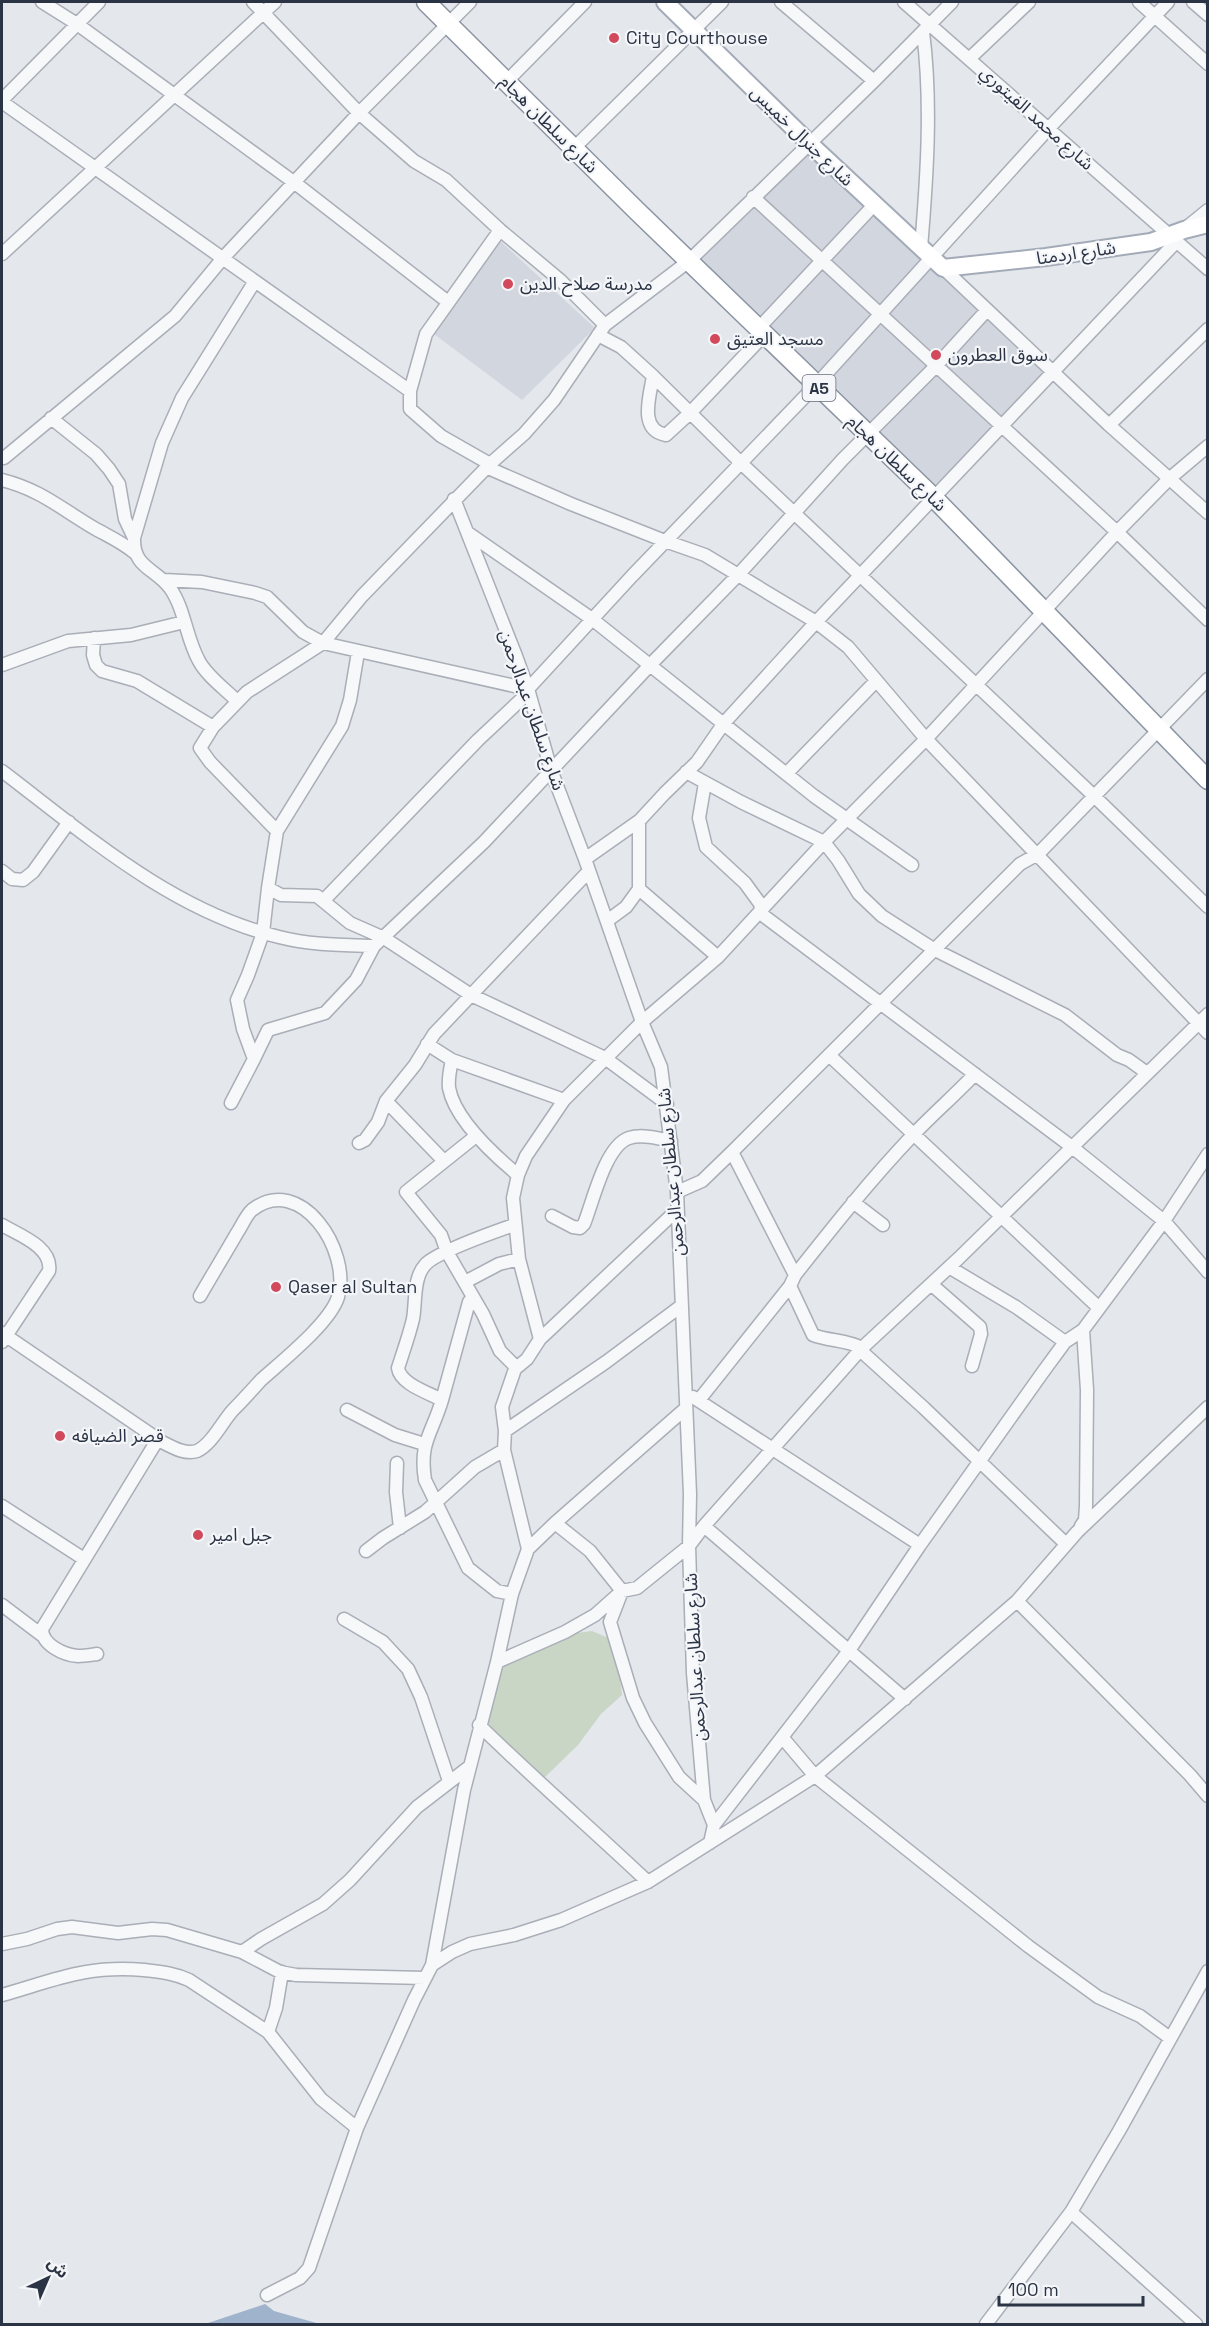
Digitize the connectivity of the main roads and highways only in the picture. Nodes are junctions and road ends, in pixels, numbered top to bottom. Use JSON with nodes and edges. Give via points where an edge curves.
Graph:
{"nodes":[{"id":1,"x":426,"y":2,"type":"edge"},
{"id":2,"x":665,"y":2,"type":"edge"},
{"id":3,"x":1208,"y":224,"type":"edge"},
{"id":4,"x":932,"y":258,"type":"joint"},
{"id":5,"x":1208,"y":780,"type":"edge"}],
"edges":[{"from":1,"to":5,"type":"highway","name":"شارع سلطان هجام","number":"A5","via":[[935,499]]},
{"from":2,"to":4,"type":"main road","name":"شارع جنرال خميس"},
{"from":3,"to":4,"type":"main road","name":"شارع اردمتا","via":[[1151,242],[1046,257]]}]}
